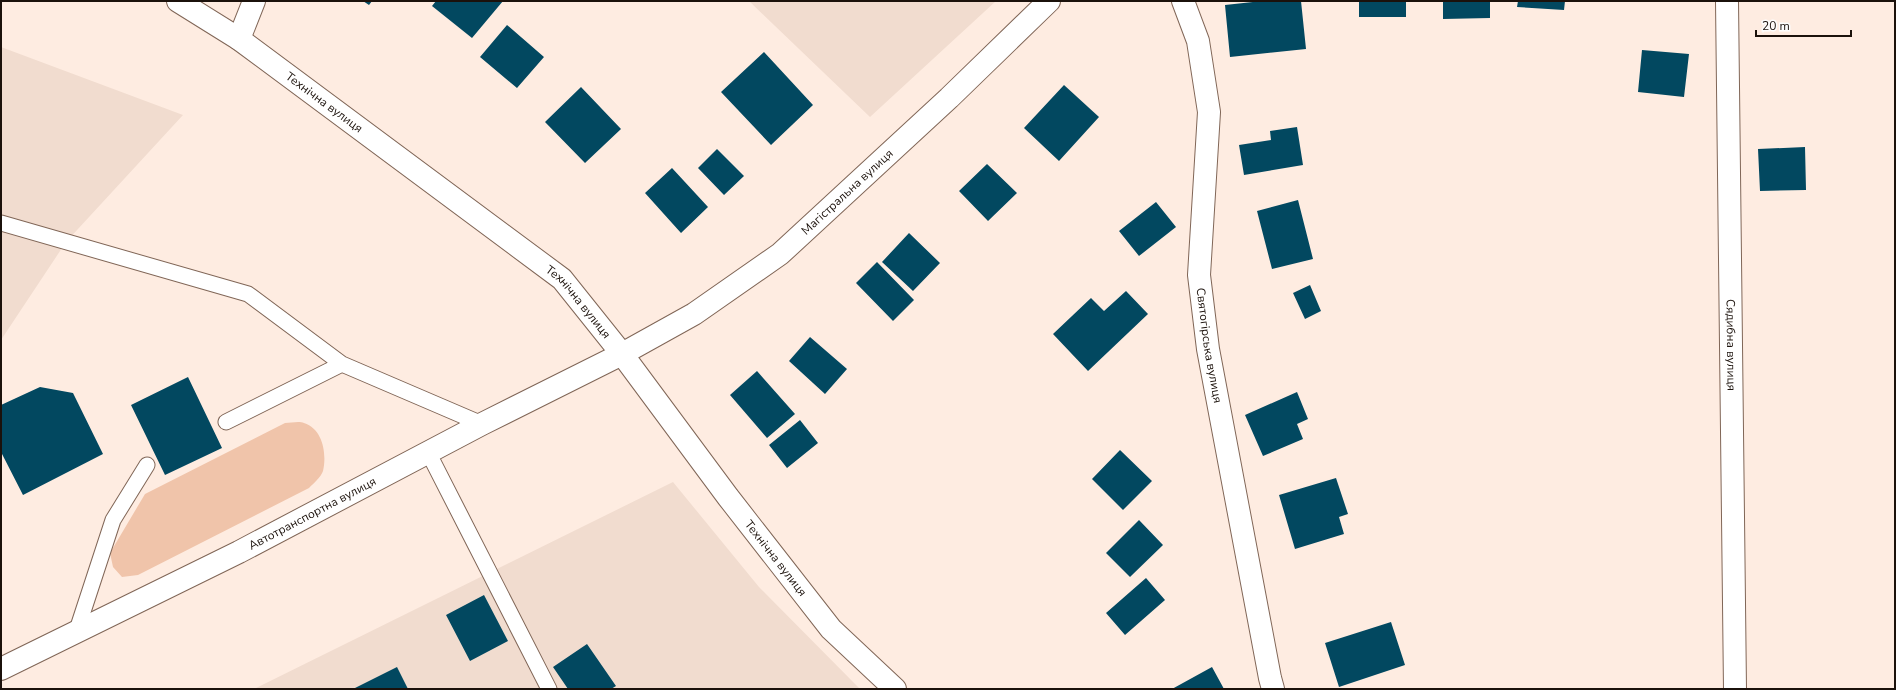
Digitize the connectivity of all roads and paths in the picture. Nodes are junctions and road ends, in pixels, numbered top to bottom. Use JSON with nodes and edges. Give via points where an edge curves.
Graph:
{"nodes":[{"id":1,"x":178,"y":1,"type":"edge"},
{"id":2,"x":254,"y":1,"type":"edge"},
{"id":3,"x":1049,"y":1,"type":"edge"},
{"id":4,"x":1183,"y":1,"type":"edge"},
{"id":5,"x":1727,"y":1,"type":"edge"},
{"id":6,"x":239,"y":39,"type":"junction"},
{"id":7,"x":1,"y":223,"type":"edge"},
{"id":8,"x":622,"y":354,"type":"junction"},
{"id":9,"x":342,"y":364,"type":"junction"},
{"id":10,"x":226,"y":422,"type":"dead end"},
{"id":11,"x":482,"y":424,"type":"junction"},
{"id":12,"x":428,"y":452,"type":"junction"},
{"id":13,"x":147,"y":465,"type":"dead end"},
{"id":14,"x":77,"y":630,"type":"junction"},
{"id":15,"x":1,"y":669,"type":"edge"},
{"id":16,"x":549,"y":689,"type":"edge"},
{"id":17,"x":894,"y":689,"type":"edge"},
{"id":18,"x":1273,"y":689,"type":"edge"},
{"id":19,"x":1735,"y":689,"type":"edge"}],
"edges":[{"from":1,"to":6,"type":"street","name":"Технічна вулиця"},
{"from":2,"to":6,"type":"street"},
{"from":3,"to":8,"type":"street","name":"Магістральна вулиця","via":[[949,98],[780,254],[694,314]]},
{"from":4,"to":18,"type":"street","name":"Святогірська вулиця","via":[[1198,41],[1209,112],[1199,275],[1208,349]]},
{"from":5,"to":19,"type":"street","name":"Сядибна вулиця"},
{"from":6,"to":8,"type":"street","name":"Технічна вулиця","via":[[562,279]]},
{"from":7,"to":9,"type":"lane","via":[[248,294]]},
{"from":8,"to":11,"type":"street","name":"Автотранспортна вулиця"},
{"from":8,"to":17,"type":"street","name":"Технічна вулиця","via":[[728,497],[831,628]]},
{"from":9,"to":10,"type":"lane"},
{"from":9,"to":11,"type":"lane"},
{"from":11,"to":12,"type":"street","name":"Автотранспортна вулиця"},
{"from":12,"to":14,"type":"street","name":"Автотранспортна вулиця","via":[[239,552]]},
{"from":12,"to":16,"type":"lane"},
{"from":13,"to":14,"type":"lane","via":[[113,520]]},
{"from":14,"to":15,"type":"street","name":"Автотранспортна вулиця"}]}
